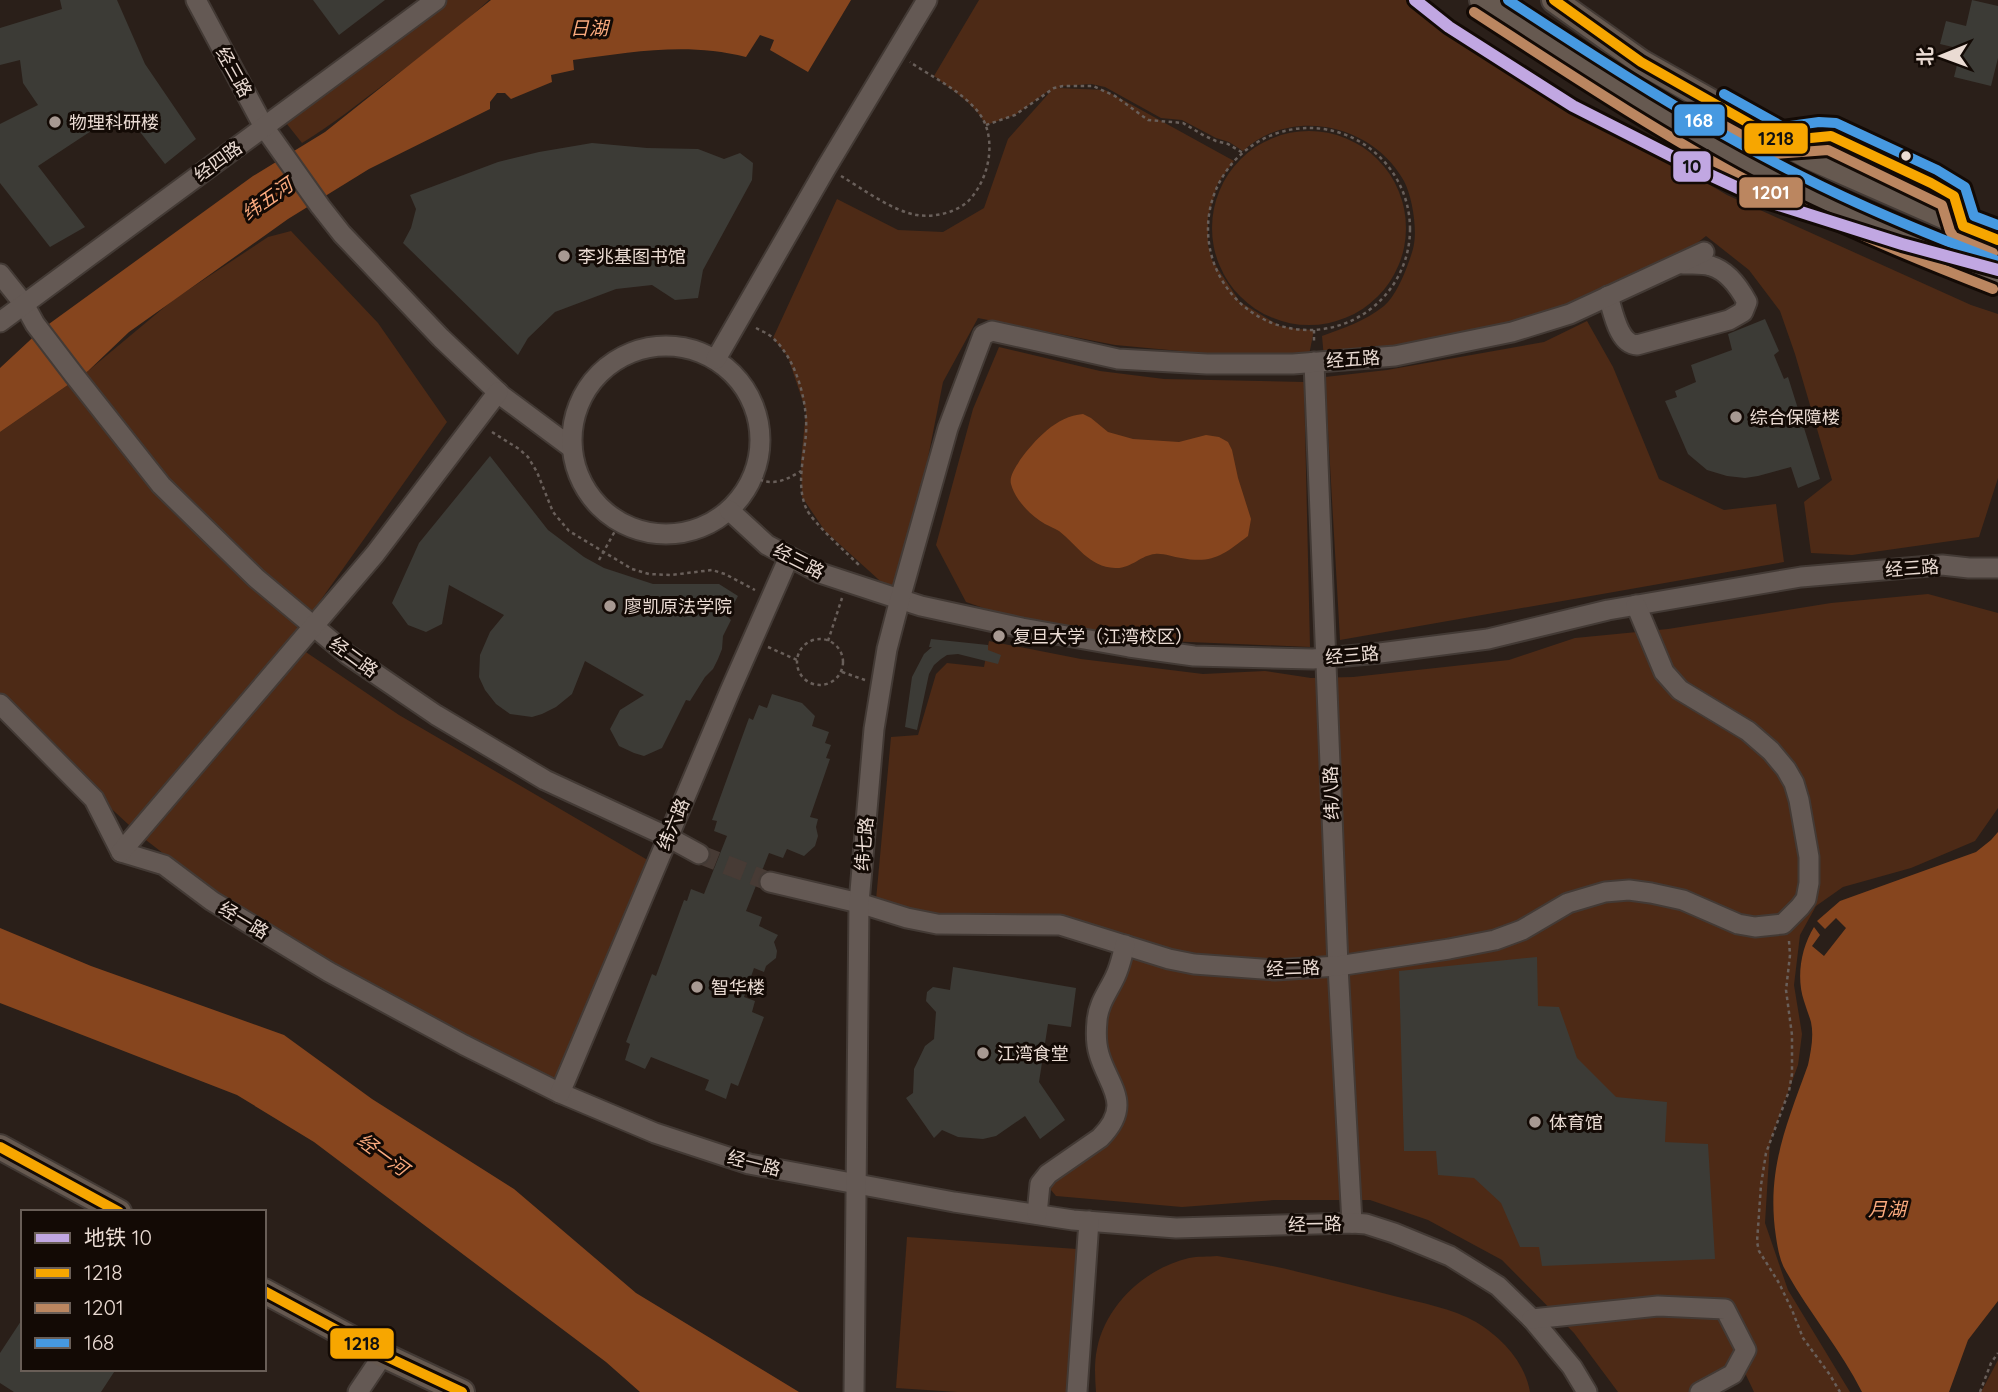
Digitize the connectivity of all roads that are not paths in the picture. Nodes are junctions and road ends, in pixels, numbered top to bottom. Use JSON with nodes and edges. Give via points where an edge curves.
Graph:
{"nodes":[{"id":1,"x":196,"y":0,"type":"edge"},
{"id":2,"x":436,"y":0,"type":"edge"},
{"id":3,"x":928,"y":0,"type":"edge"},
{"id":4,"x":1482,"y":0,"type":"edge"},
{"id":5,"x":1554,"y":0,"type":"edge"},
{"id":6,"x":264,"y":127,"type":"junction"},
{"id":7,"x":1998,"y":240,"type":"edge"},
{"id":8,"x":1704,"y":251,"type":"dead end"},
{"id":9,"x":1678,"y":264,"type":"junction"},
{"id":10,"x":0,"y":274,"type":"edge"},
{"id":11,"x":1998,"y":276,"type":"edge"},
{"id":12,"x":1608,"y":296,"type":"junction"},
{"id":13,"x":24,"y":304,"type":"junction"},
{"id":14,"x":0,"y":322,"type":"edge"},
{"id":15,"x":987,"y":332,"type":"joint"},
{"id":16,"x":716,"y":359,"type":"junction"},
{"id":17,"x":1314,"y":362,"type":"junction"},
{"id":18,"x":498,"y":392,"type":"junction"},
{"id":19,"x":572,"y":449,"type":"junction"},
{"id":20,"x":729,"y":510,"type":"junction"},
{"id":21,"x":789,"y":557,"type":"junction"},
{"id":22,"x":1998,"y":568,"type":"edge"},
{"id":23,"x":900,"y":598,"type":"junction"},
{"id":24,"x":1636,"y":605,"type":"junction"},
{"id":25,"x":314,"y":627,"type":"junction"},
{"id":26,"x":1325,"y":658,"type":"junction"},
{"id":27,"x":0,"y":704,"type":"edge"},
{"id":28,"x":668,"y":838,"type":"junction"},
{"id":29,"x":121,"y":852,"type":"junction"},
{"id":30,"x":699,"y":854,"type":"tunnel mouth"},
{"id":31,"x":770,"y":882,"type":"tunnel mouth"},
{"id":32,"x":859,"y":903,"type":"junction"},
{"id":33,"x":1125,"y":945,"type":"junction"},
{"id":34,"x":1338,"y":966,"type":"junction"},
{"id":35,"x":561,"y":1093,"type":"junction"},
{"id":36,"x":0,"y":1147,"type":"edge"},
{"id":37,"x":0,"y":1161,"type":"edge"},
{"id":38,"x":857,"y":1185,"type":"junction"},
{"id":39,"x":89,"y":1210,"type":"edge"},
{"id":40,"x":115,"y":1210,"type":"edge"},
{"id":41,"x":1037,"y":1214,"type":"junction"},
{"id":42,"x":1089,"y":1221,"type":"junction"},
{"id":43,"x":1352,"y":1223,"type":"junction"},
{"id":44,"x":266,"y":1292,"type":"edge"},
{"id":45,"x":266,"y":1308,"type":"edge"},
{"id":46,"x":1532,"y":1319,"type":"junction"},
{"id":47,"x":379,"y":1362,"type":"junction"},
{"id":48,"x":854,"y":1383,"type":"edge"},
{"id":49,"x":358,"y":1392,"type":"edge"},
{"id":50,"x":426,"y":1392,"type":"edge"},
{"id":51,"x":461,"y":1392,"type":"edge"},
{"id":52,"x":1077,"y":1392,"type":"edge"},
{"id":53,"x":1587,"y":1392,"type":"edge"},
{"id":54,"x":1700,"y":1392,"type":"edge"}],
"edges":[{"from":1,"to":6,"type":"lane","name":"经三路"},
{"from":2,"to":6,"type":"lane","name":"经四路"},
{"from":3,"to":16,"type":"lane"},
{"from":4,"to":11,"type":"main road","via":[[1619,90],[1798,190],[1919,246]]},
{"from":5,"to":7,"type":"main road","via":[[1641,62],[1809,157]]},
{"from":6,"to":13,"type":"lane","name":"经四路"},
{"from":6,"to":18,"type":"lane","name":"经三路","via":[[342,234]]},
{"from":8,"to":9,"type":"lane","name":"经五路"},
{"from":9,"to":12,"type":"lane","name":"经五路"},
{"from":9,"to":12,"type":"lane","via":[[1711,265],[1726,274],[1747,302],[1743,312],[1729,320],[1631,345]]},
{"from":10,"to":13,"type":"lane"},
{"from":12,"to":17,"type":"lane","name":"经五路","via":[[1570,314],[1512,332],[1395,356]]},
{"from":13,"to":14,"type":"lane","name":"经四路"},
{"from":13,"to":25,"type":"lane","name":"经二路","via":[[161,485],[256,578]]},
{"from":15,"to":17,"type":"lane","name":"经五路","via":[[1118,359],[1207,364]]},
{"from":15,"to":23,"type":"lane","name":"纬七路","via":[[948,428]]},
{"from":16,"to":19,"type":"lane","via":[[668,345],[641,348],[618,358],[595,377],[580,401]]},
{"from":16,"to":20,"type":"lane","via":[[743,383],[761,434],[753,477]]},
{"from":17,"to":26,"type":"lane","name":"纬八路"},
{"from":18,"to":19,"type":"lane"},
{"from":18,"to":25,"type":"lane"},
{"from":19,"to":20,"type":"lane","via":[[587,490],[605,512],[633,528],[671,534],[700,528]]},
{"from":20,"to":21,"type":"lane","name":"经三路","via":[[767,545]]},
{"from":21,"to":23,"type":"lane","name":"经三路","via":[[820,573]]},
{"from":21,"to":28,"type":"lane","name":"纬六路"},
{"from":22,"to":24,"type":"lane","name":"经三路","via":[[1942,565],[1801,577]]},
{"from":23,"to":26,"type":"lane","name":"经三路","via":[[1022,628],[1129,647],[1194,656]]},
{"from":23,"to":32,"type":"lane","name":"纬七路","via":[[874,729]]},
{"from":24,"to":26,"type":"lane","name":"经三路","via":[[1488,639]]},
{"from":24,"to":34,"type":"lane","name":"经二路","via":[[1664,672],[1680,690],[1748,731],[1771,751],[1794,783],[1809,857],[1809,883],[1800,907],[1783,924],[1755,927],[1683,900],[1629,890],[1605,892],[1568,903],[1495,940]]},
{"from":25,"to":28,"type":"lane","name":"经二路","via":[[436,715],[545,780]]},
{"from":25,"to":29,"type":"lane"},
{"from":26,"to":34,"type":"lane","name":"纬八路"},
{"from":27,"to":29,"type":"lane","via":[[94,799]]},
{"from":28,"to":30,"type":"lane","name":"经二路"},
{"from":28,"to":35,"type":"lane","name":"纬六路"},
{"from":29,"to":35,"type":"lane","name":"经一路","via":[[164,865],[212,901],[328,972]]},
{"from":31,"to":32,"type":"lane","name":"经二路"},
{"from":32,"to":33,"type":"lane","name":"经二路","via":[[937,924],[1060,925]]},
{"from":32,"to":38,"type":"lane","name":"纬七路"},
{"from":33,"to":34,"type":"lane","name":"经二路","via":[[1194,964],[1275,970]]},
{"from":33,"to":41,"type":"lane","via":[[1097,1018],[1099,1054],[1116,1094],[1113,1121],[1100,1138],[1048,1174],[1040,1184]]},
{"from":34,"to":43,"type":"lane","name":"纬八路"},
{"from":35,"to":38,"type":"lane","name":"经一路","via":[[654,1133],[749,1164]]},
{"from":36,"to":40,"type":"main road"},
{"from":37,"to":39,"type":"main road"},
{"from":38,"to":41,"type":"lane","name":"经一路"},
{"from":38,"to":48,"type":"lane","name":"纬七路"},
{"from":41,"to":42,"type":"lane","name":"经一路"},
{"from":42,"to":43,"type":"lane","name":"经一路","via":[[1177,1228]]},
{"from":42,"to":52,"type":"lane"},
{"from":43,"to":46,"type":"lane","name":"经一路","via":[[1394,1233],[1450,1256],[1498,1286]]},
{"from":44,"to":47,"type":"main road"},
{"from":45,"to":47,"type":"main road"},
{"from":46,"to":53,"type":"lane","name":"经一路"},
{"from":46,"to":54,"type":"lane","via":[[1658,1306],[1725,1309],[1746,1350],[1733,1374]]},
{"from":47,"to":49,"type":"lane"},
{"from":47,"to":50,"type":"main road"},
{"from":47,"to":51,"type":"main road"}]}
